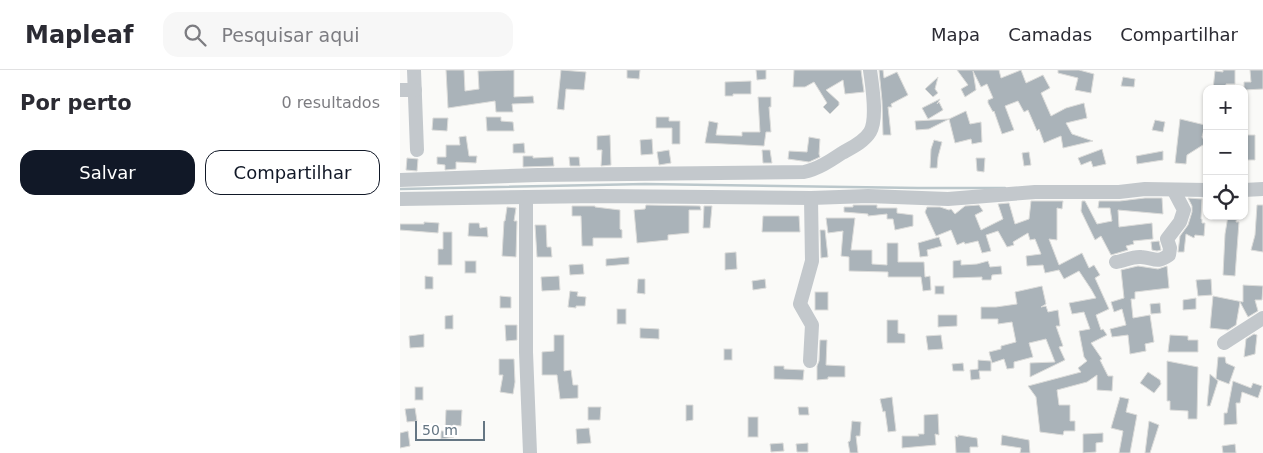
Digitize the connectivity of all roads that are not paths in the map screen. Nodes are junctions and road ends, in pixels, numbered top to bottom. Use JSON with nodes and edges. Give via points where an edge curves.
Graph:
{"nodes":[{"id":1,"x":414,"y":70,"type":"edge"},
{"id":2,"x":870,"y":70,"type":"edge"},
{"id":3,"x":400,"y":90,"type":"edge"},
{"id":4,"x":415,"y":90,"type":"junction"},
{"id":5,"x":417,"y":150,"type":"dead end"},
{"id":6,"x":400,"y":180,"type":"edge"},
{"id":7,"x":1263,"y":189,"type":"edge"},
{"id":8,"x":1203,"y":190,"type":"edge"},
{"id":9,"x":1248,"y":190,"type":"edge"},
{"id":10,"x":1174,"y":191,"type":"junction"},
{"id":11,"x":526,"y":197,"type":"junction"},
{"id":12,"x":811,"y":198,"type":"junction"},
{"id":13,"x":400,"y":199,"type":"edge"},
{"id":14,"x":1116,"y":262,"type":"dead end"},
{"id":15,"x":1263,"y":318,"type":"edge"},
{"id":16,"x":1224,"y":343,"type":"dead end"},
{"id":17,"x":810,"y":361,"type":"dead end"},
{"id":18,"x":530,"y":453,"type":"edge"}],
"edges":[{"from":1,"to":4,"type":"street"},
{"from":2,"to":6,"type":"street","via":[[873,108],[870,132],[862,141],[815,170]]},
{"from":3,"to":4,"type":"street"},
{"from":4,"to":5,"type":"street"},
{"from":7,"to":9,"type":"street"},
{"from":8,"to":10,"type":"street"},
{"from":10,"to":12,"type":"street","via":[[1035,192],[948,199]]},
{"from":10,"to":14,"type":"street","via":[[1184,210],[1180,222],[1167,239],[1169,255],[1162,260],[1142,257]]},
{"from":11,"to":12,"type":"street"},
{"from":11,"to":13,"type":"street"},
{"from":11,"to":18,"type":"street"},
{"from":12,"to":17,"type":"street","via":[[812,261],[800,304],[812,325]]},
{"from":15,"to":16,"type":"street"}]}
